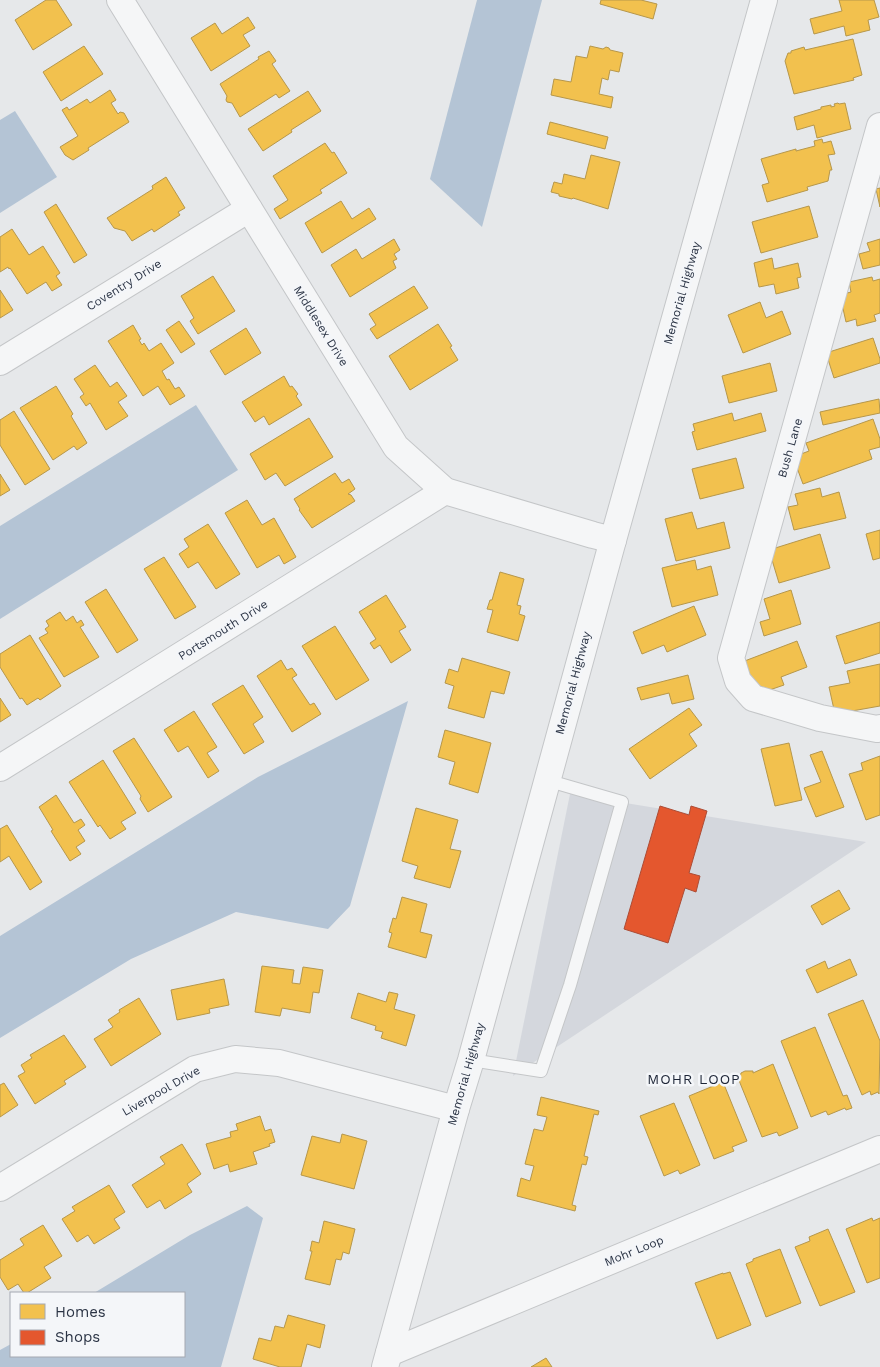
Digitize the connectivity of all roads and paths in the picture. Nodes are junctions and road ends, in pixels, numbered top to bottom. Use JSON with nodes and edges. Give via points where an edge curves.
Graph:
{"nodes":[{"id":1,"x":120,"y":0,"type":"edge"},
{"id":2,"x":764,"y":0,"type":"edge"},
{"id":3,"x":880,"y":126,"type":"edge"},
{"id":4,"x":249,"y":208,"type":"junction"},
{"id":5,"x":0,"y":362,"type":"edge"},
{"id":6,"x":445,"y":492,"type":"junction"},
{"id":7,"x":612,"y":540,"type":"junction"},
{"id":8,"x":880,"y":728,"type":"edge"},
{"id":9,"x":0,"y":768,"type":"edge"},
{"id":10,"x":546,"y":780,"type":"junction"},
{"id":11,"x":471,"y":1060,"type":"junction"},
{"id":12,"x":456,"y":1109,"type":"junction"},
{"id":13,"x":880,"y":1149,"type":"edge"},
{"id":14,"x":0,"y":1188,"type":"edge"},
{"id":15,"x":387,"y":1360,"type":"edge"}],
"edges":[{"from":1,"to":4,"type":"street","name":"Middlesex Drive"},
{"from":2,"to":7,"type":"street","name":"Memorial Highway"},
{"from":3,"to":8,"type":"street","name":"Bush Lane","via":[[731,658],[738,681],[753,698],[820,718]]},
{"from":4,"to":5,"type":"street","name":"Coventry Drive"},
{"from":4,"to":6,"type":"street","name":"Middlesex Drive","via":[[396,447]]},
{"from":6,"to":7,"type":"street","name":"Middlesex Drive"},
{"from":6,"to":9,"type":"street","name":"Portsmouth Drive"},
{"from":7,"to":10,"type":"street","name":"Memorial Highway"},
{"from":10,"to":11,"type":"street","name":"Memorial Highway"},
{"from":10,"to":11,"type":"lane","via":[[622,802],[542,1071]]},
{"from":11,"to":12,"type":"street","name":"Memorial Highway"},
{"from":12,"to":14,"type":"street","name":"Liverpool Drive","via":[[279,1063],[235,1058],[196,1069]]},
{"from":12,"to":15,"type":"street","name":"Memorial Highway"},
{"from":13,"to":15,"type":"street","name":"Mohr Loop"}]}
